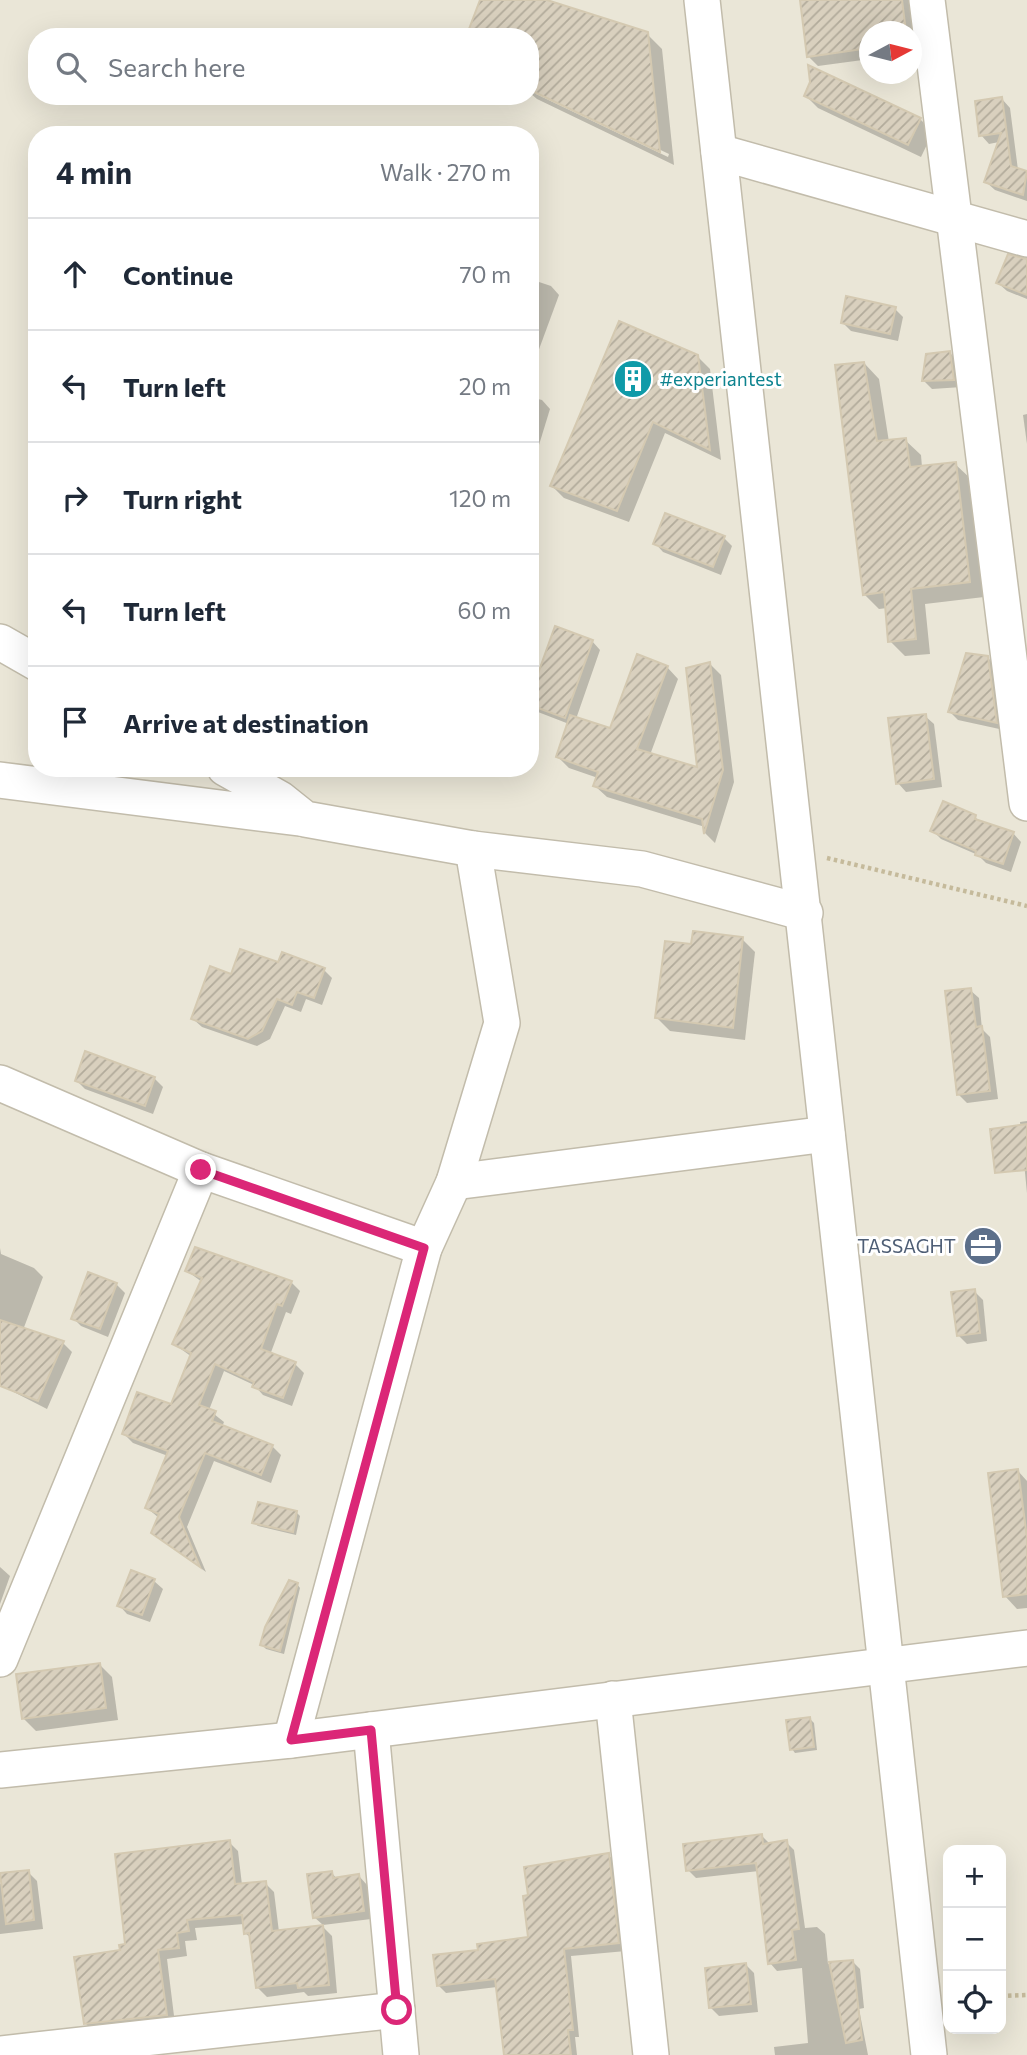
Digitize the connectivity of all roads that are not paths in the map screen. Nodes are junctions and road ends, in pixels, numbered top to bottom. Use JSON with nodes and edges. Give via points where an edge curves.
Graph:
{"nodes":[{"id":1,"x":702,"y":0,"type":"edge"},
{"id":2,"x":929,"y":4,"type":"edge"},
{"id":3,"x":719,"y":152,"type":"junction"},
{"id":4,"x":956,"y":218,"type":"junction"},
{"id":5,"x":1027,"y":239,"type":"edge"},
{"id":6,"x":1014,"y":590,"type":"edge"},
{"id":7,"x":0,"y":642,"type":"edge"},
{"id":8,"x":28,"y":658,"type":"edge"},
{"id":9,"x":241,"y":777,"type":"edge"},
{"id":10,"x":0,"y":780,"type":"edge"},
{"id":11,"x":1027,"y":803,"type":"edge"},
{"id":12,"x":305,"y":819,"type":"junction"},
{"id":13,"x":472,"y":849,"type":"junction"},
{"id":14,"x":806,"y":914,"type":"junction"},
{"id":15,"x":0,"y":1083,"type":"edge"},
{"id":16,"x":827,"y":1134,"type":"junction"},
{"id":17,"x":201,"y":1170,"type":"junction"},
{"id":18,"x":454,"y":1182,"type":"junction"},
{"id":19,"x":424,"y":1248,"type":"junction"},
{"id":20,"x":1027,"y":1648,"type":"edge"},
{"id":21,"x":0,"y":1659,"type":"edge"},
{"id":22,"x":886,"y":1665,"type":"junction"},
{"id":23,"x":613,"y":1699,"type":"junction"},
{"id":24,"x":371,"y":1730,"type":"junction"},
{"id":25,"x":291,"y":1740,"type":"junction"},
{"id":26,"x":0,"y":1770,"type":"edge"},
{"id":27,"x":397,"y":2010,"type":"junction"},
{"id":28,"x":0,"y":2054,"type":"edge"},
{"id":29,"x":401,"y":2055,"type":"edge"},
{"id":30,"x":651,"y":2055,"type":"edge"},
{"id":31,"x":929,"y":2055,"type":"edge"}],
"edges":[{"from":1,"to":3,"type":"street"},
{"from":2,"to":4,"type":"street"},
{"from":3,"to":4,"type":"street"},
{"from":3,"to":14,"type":"street"},
{"from":4,"to":5,"type":"street"},
{"from":4,"to":6,"type":"street"},
{"from":6,"to":11,"type":"street"},
{"from":7,"to":8,"type":"street"},
{"from":9,"to":12,"type":"street"},
{"from":10,"to":12,"type":"street"},
{"from":12,"to":13,"type":"street"},
{"from":13,"to":14,"type":"street","via":[[642,869]]},
{"from":13,"to":18,"type":"street","via":[[502,1023]]},
{"from":14,"to":16,"type":"street"},
{"from":15,"to":17,"type":"street"},
{"from":16,"to":18,"type":"street"},
{"from":16,"to":22,"type":"street"},
{"from":17,"to":19,"type":"street"},
{"from":17,"to":21,"type":"street"},
{"from":18,"to":19,"type":"street"},
{"from":19,"to":25,"type":"street"},
{"from":20,"to":22,"type":"street"},
{"from":22,"to":23,"type":"street"},
{"from":22,"to":31,"type":"street"},
{"from":23,"to":24,"type":"street"},
{"from":23,"to":30,"type":"street"},
{"from":24,"to":25,"type":"street"},
{"from":24,"to":27,"type":"street"},
{"from":25,"to":26,"type":"street"},
{"from":27,"to":28,"type":"street"},
{"from":27,"to":29,"type":"street"}]}
